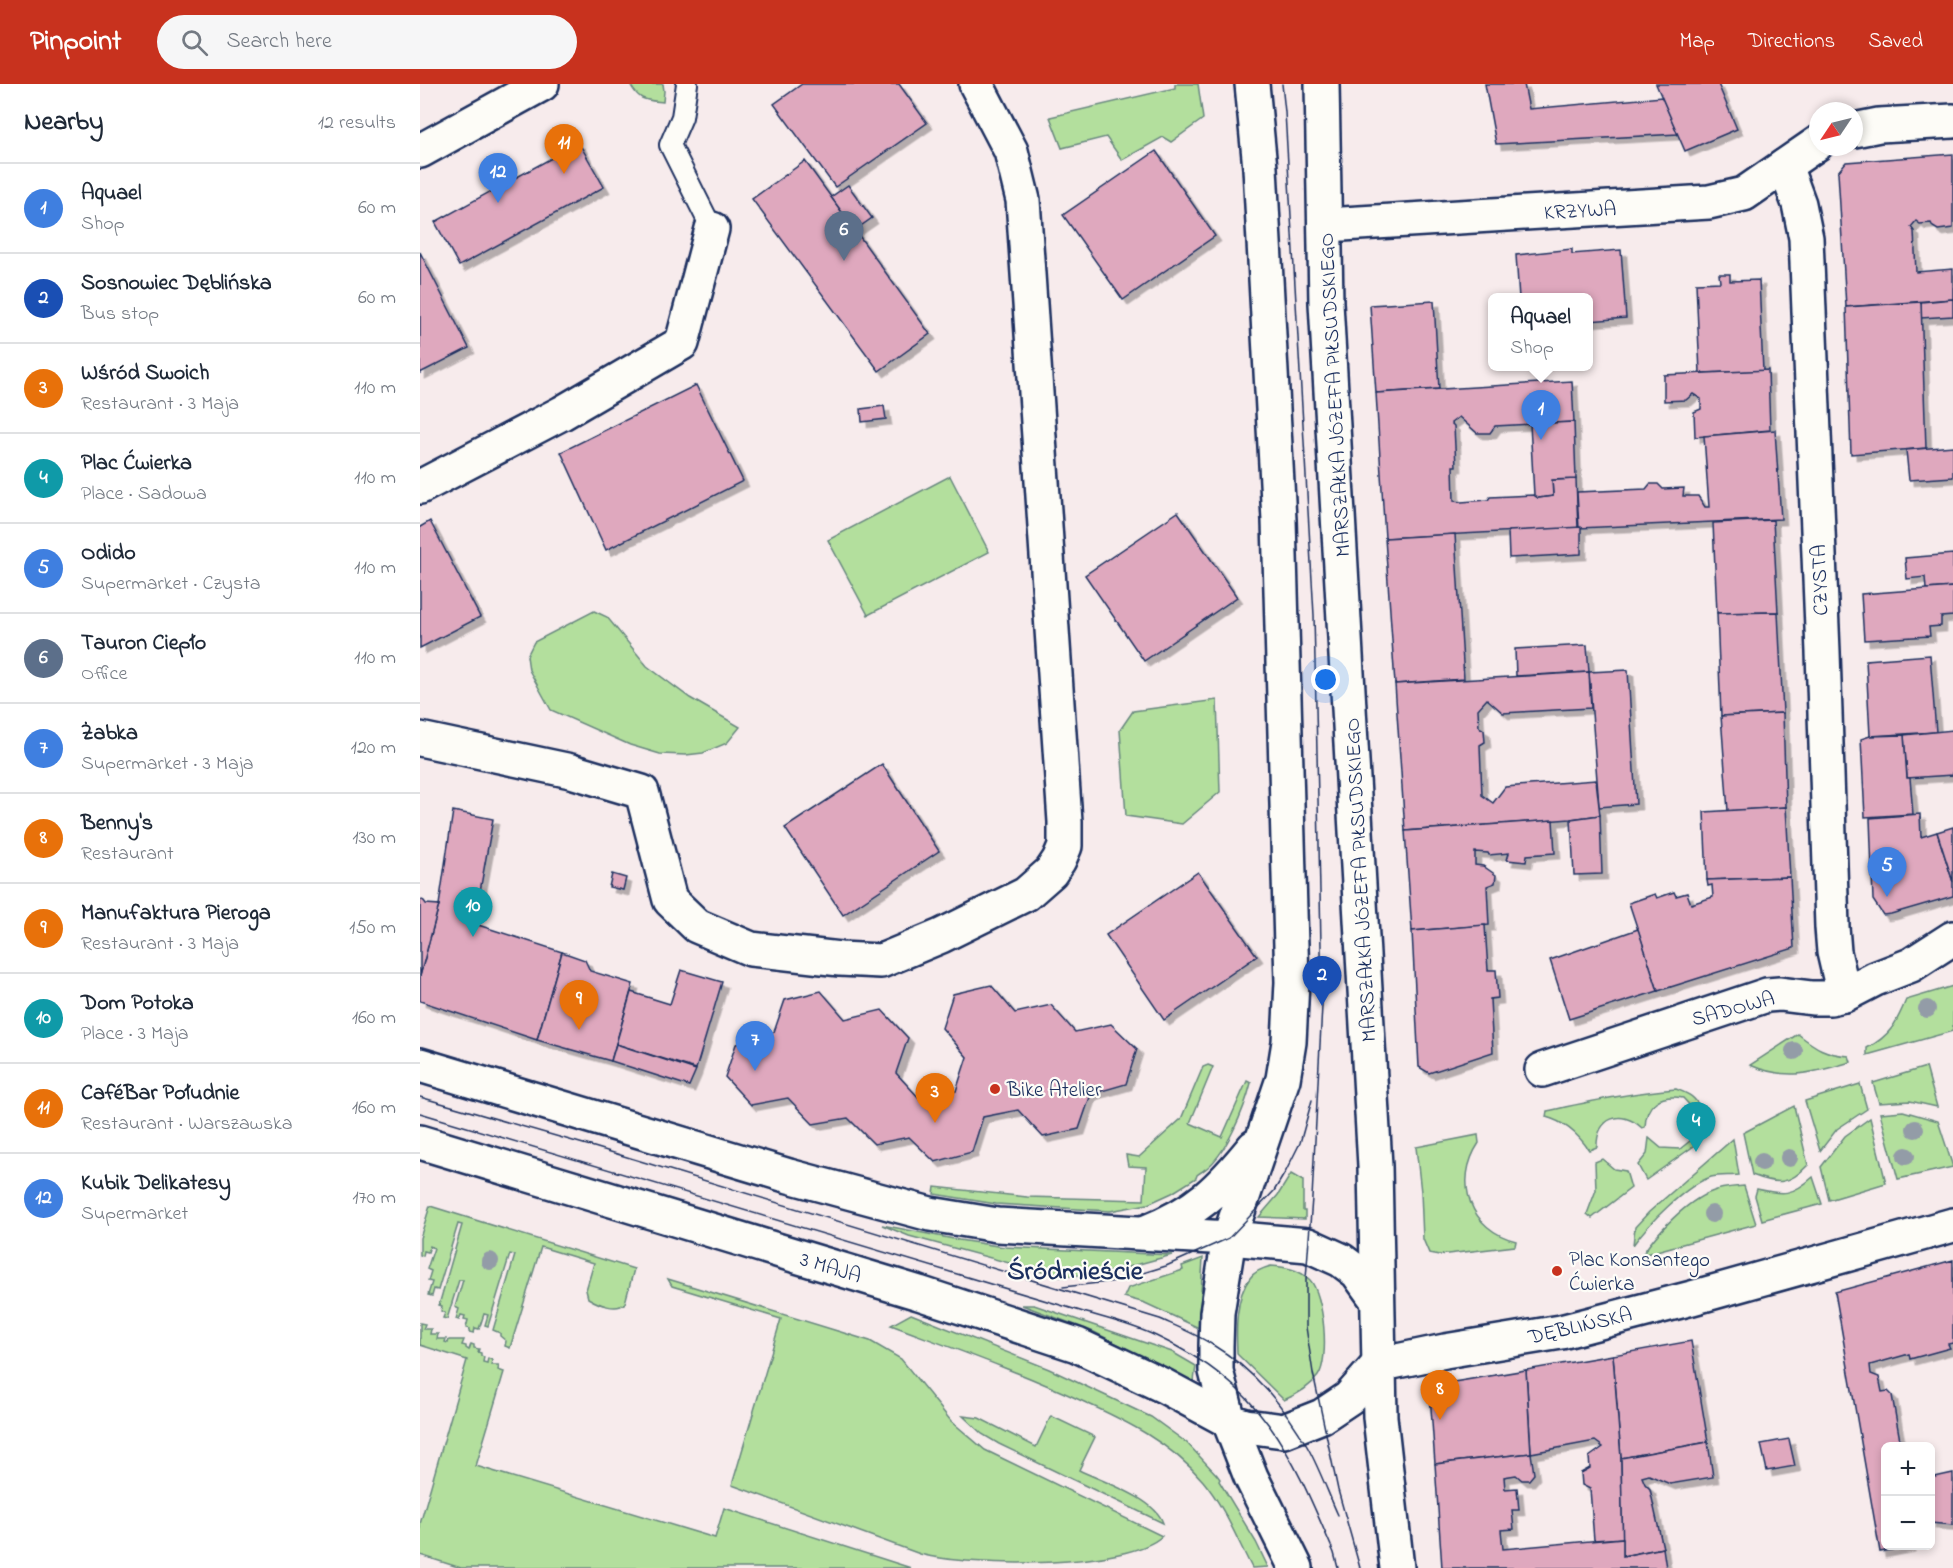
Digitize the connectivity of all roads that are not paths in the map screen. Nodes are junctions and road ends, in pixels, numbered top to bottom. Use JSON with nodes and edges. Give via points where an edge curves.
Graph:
{"nodes":[{"id":1,"x":542,"y":84,"type":"edge"},
{"id":2,"x":687,"y":84,"type":"edge"},
{"id":3,"x":976,"y":84,"type":"edge"},
{"id":4,"x":1252,"y":84,"type":"edge"},
{"id":5,"x":1322,"y":84,"type":"edge"},
{"id":6,"x":1953,"y":120,"type":"edge"},
{"id":7,"x":1863,"y":128,"type":"edge"},
{"id":8,"x":1809,"y":149,"type":"edge"},
{"id":9,"x":420,"y":151,"type":"edge"},
{"id":10,"x":1785,"y":166,"type":"junction"},
{"id":11,"x":1326,"y":225,"type":"junction"},
{"id":12,"x":712,"y":229,"type":"joint"},
{"id":13,"x":420,"y":487,"type":"edge"},
{"id":14,"x":420,"y":740,"type":"edge"},
{"id":15,"x":1953,"y":938,"type":"edge"},
{"id":16,"x":1844,"y":995,"type":"junction"},
{"id":17,"x":420,"y":1065,"type":"edge"},
{"id":18,"x":1542,"y":1070,"type":"dead end"},
{"id":19,"x":1265,"y":1133,"type":"junction"},
{"id":20,"x":420,"y":1142,"type":"edge"},
{"id":21,"x":1953,"y":1225,"type":"edge"},
{"id":22,"x":1138,"y":1234,"type":"junction"},
{"id":23,"x":1228,"y":1238,"type":"junction"},
{"id":24,"x":1377,"y":1300,"type":"junction"},
{"id":25,"x":1378,"y":1365,"type":"junction"},
{"id":26,"x":1229,"y":1420,"type":"junction"},
{"id":27,"x":1296,"y":1568,"type":"edge"},
{"id":28,"x":1397,"y":1568,"type":"edge"}],
"edges":[{"from":1,"to":9,"type":"main road"},
{"from":2,"to":12,"type":"lane","via":[[682,117],[670,145]]},
{"from":3,"to":14,"type":"main road","via":[[1011,151],[1023,200],[1065,822],[1065,846],[1051,872],[1026,894],[881,961],[751,949],[697,926],[670,900],[642,792],[571,771]]},
{"from":4,"to":19,"type":"main road","via":[[1279,520],[1292,960],[1289,1042],[1283,1079]]},
{"from":5,"to":11,"type":"main road","name":"MARSZAŁKA JÓZEFA PIŁSUDSKIEGO"},
{"from":6,"to":7,"type":"main road"},
{"from":8,"to":10,"type":"main road","name":"KRZYWA"},
{"from":10,"to":11,"type":"main road","name":"KRZYWA","via":[[1744,194],[1709,202]]},
{"from":10,"to":16,"type":"main road","name":"CZYSTA","via":[[1806,238],[1832,927]]},
{"from":11,"to":24,"type":"main road","name":"MARSZAŁKA JÓZEFA PIŁSUDSKIEGO","via":[[1326,303],[1375,1166]]},
{"from":12,"to":13,"type":"main road","via":[[682,343],[562,413]]},
{"from":15,"to":16,"type":"main road","name":"SADOWA","via":[[1911,965]]},
{"from":16,"to":18,"type":"main road","name":"SADOWA","via":[[1767,995]]},
{"from":17,"to":22,"type":"main road","via":[[930,1214],[997,1225]]},
{"from":19,"to":22,"type":"main road","via":[[1203,1202],[1164,1225]]},
{"from":19,"to":23,"type":"main road"},
{"from":20,"to":26,"type":"main road","name":"3 MAJA","via":[[920,1293],[1077,1345]]},
{"from":21,"to":25,"type":"main road","name":"DĘBLIŃSKA","via":[[1562,1332]]},
{"from":22,"to":23,"type":"main road"},
{"from":23,"to":24,"type":"main road","via":[[1308,1245],[1330,1253],[1357,1272]]},
{"from":23,"to":26,"type":"main road","via":[[1217,1313],[1216,1371]]},
{"from":24,"to":25,"type":"main road","name":"MARSZAŁKA JÓZEFA PIŁSUDSKIEGO"},
{"from":25,"to":26,"type":"main road","via":[[1337,1407],[1296,1427],[1284,1431],[1259,1429]]},
{"from":25,"to":28,"type":"main road","name":"MARSZAŁKA JÓZEFA PIŁSUDSKIEGO"},
{"from":26,"to":27,"type":"main road","via":[[1251,1477]]}]}
